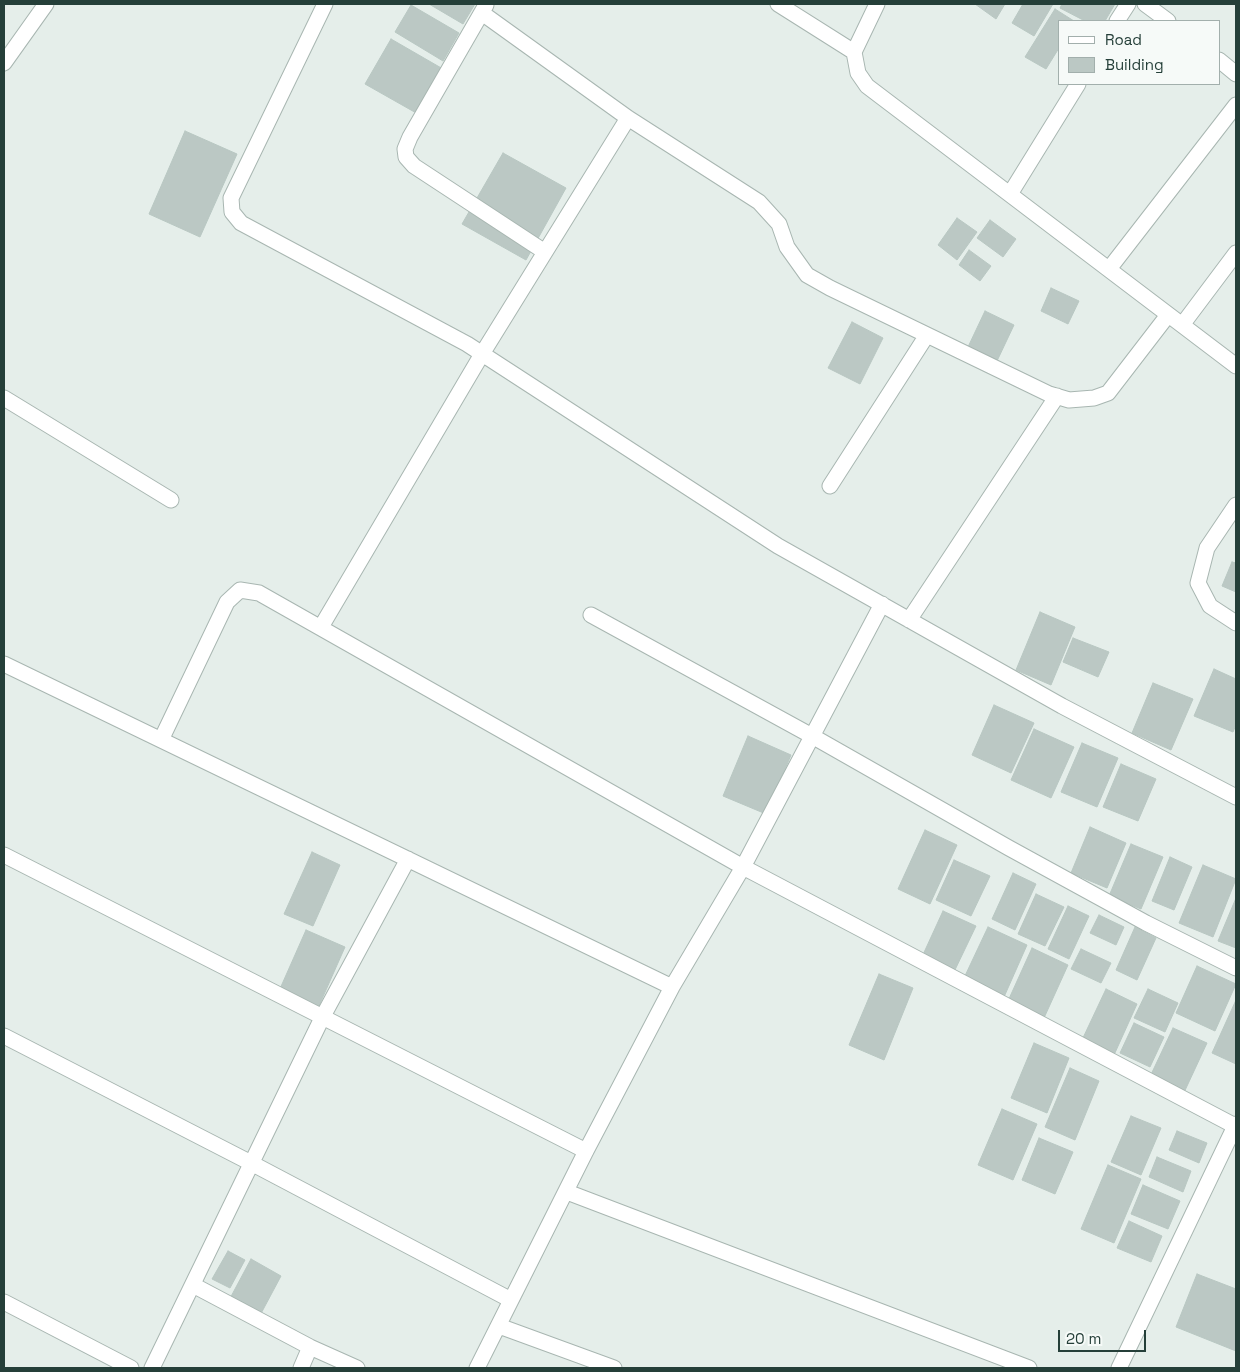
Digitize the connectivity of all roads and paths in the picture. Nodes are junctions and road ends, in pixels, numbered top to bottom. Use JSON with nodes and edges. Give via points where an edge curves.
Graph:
{"nodes":[{"id":1,"x":46,"y":4,"type":"edge"},
{"id":2,"x":326,"y":4,"type":"edge"},
{"id":3,"x":778,"y":4,"type":"edge"},
{"id":4,"x":877,"y":4,"type":"edge"},
{"id":5,"x":1128,"y":4,"type":"edge"},
{"id":6,"x":1145,"y":4,"type":"edge"},
{"id":7,"x":484,"y":8,"type":"edge"},
{"id":8,"x":1118,"y":20,"type":"edge"},
{"id":9,"x":1167,"y":20,"type":"edge"},
{"id":10,"x":854,"y":52,"type":"junction"},
{"id":11,"x":1220,"y":61,"type":"edge"},
{"id":12,"x":4,"y":63,"type":"edge"},
{"id":13,"x":1236,"y":74,"type":"edge"},
{"id":14,"x":1077,"y":85,"type":"edge"},
{"id":15,"x":1236,"y":105,"type":"edge"},
{"id":16,"x":628,"y":118,"type":"junction"},
{"id":17,"x":1010,"y":194,"type":"junction"},
{"id":18,"x":545,"y":252,"type":"junction"},
{"id":19,"x":1236,"y":253,"type":"edge"},
{"id":20,"x":1109,"y":269,"type":"junction"},
{"id":21,"x":1168,"y":315,"type":"junction"},
{"id":22,"x":1182,"y":325,"type":"junction"},
{"id":23,"x":927,"y":335,"type":"junction"},
{"id":24,"x":482,"y":354,"type":"junction"},
{"id":25,"x":1236,"y":366,"type":"edge"},
{"id":26,"x":1057,"y":396,"type":"junction"},
{"id":27,"x":4,"y":398,"type":"edge"},
{"id":28,"x":830,"y":486,"type":"dead end"},
{"id":29,"x":170,"y":500,"type":"dead end"},
{"id":30,"x":1236,"y":504,"type":"edge"},
{"id":31,"x":882,"y":604,"type":"junction"},
{"id":32,"x":591,"y":615,"type":"dead end"},
{"id":33,"x":909,"y":620,"type":"junction"},
{"id":34,"x":1236,"y":624,"type":"edge"},
{"id":35,"x":321,"y":627,"type":"junction"},
{"id":36,"x":4,"y":664,"type":"edge"},
{"id":37,"x":812,"y":736,"type":"junction"},
{"id":38,"x":161,"y":740,"type":"junction"},
{"id":39,"x":1236,"y":797,"type":"edge"},
{"id":40,"x":4,"y":855,"type":"edge"},
{"id":41,"x":408,"y":859,"type":"junction"},
{"id":42,"x":743,"y":867,"type":"junction"},
{"id":43,"x":1236,"y":968,"type":"edge"},
{"id":44,"x":672,"y":987,"type":"junction"},
{"id":45,"x":322,"y":1018,"type":"junction"},
{"id":46,"x":4,"y":1036,"type":"edge"},
{"id":47,"x":1236,"y":1125,"type":"edge"},
{"id":48,"x":586,"y":1151,"type":"junction"},
{"id":49,"x":253,"y":1164,"type":"junction"},
{"id":50,"x":567,"y":1192,"type":"junction"},
{"id":51,"x":193,"y":1285,"type":"junction"},
{"id":52,"x":510,"y":1300,"type":"junction"},
{"id":53,"x":4,"y":1302,"type":"edge"},
{"id":54,"x":498,"y":1326,"type":"junction"},
{"id":55,"x":310,"y":1347,"type":"junction"},
{"id":56,"x":131,"y":1368,"type":"edge"},
{"id":57,"x":152,"y":1368,"type":"edge"},
{"id":58,"x":301,"y":1368,"type":"edge"},
{"id":59,"x":357,"y":1368,"type":"edge"},
{"id":60,"x":477,"y":1368,"type":"edge"},
{"id":61,"x":614,"y":1368,"type":"edge"},
{"id":62,"x":1029,"y":1368,"type":"edge"},
{"id":63,"x":1119,"y":1368,"type":"edge"}],
"edges":[{"from":1,"to":12,"type":"street"},
{"from":2,"to":24,"type":"street","via":[[231,198],[232,212],[240,223]]},
{"from":3,"to":10,"type":"street"},
{"from":4,"to":10,"type":"street"},
{"from":5,"to":8,"type":"street"},
{"from":6,"to":9,"type":"street"},
{"from":7,"to":16,"type":"street"},
{"from":7,"to":18,"type":"street","via":[[410,138],[406,157],[414,166]]},
{"from":10,"to":17,"type":"street","via":[[858,73],[867,86]]},
{"from":11,"to":13,"type":"street"},
{"from":14,"to":17,"type":"street"},
{"from":15,"to":20,"type":"street"},
{"from":16,"to":18,"type":"street"},
{"from":16,"to":23,"type":"street","via":[[758,202],[779,224],[787,246],[807,275]]},
{"from":17,"to":20,"type":"street"},
{"from":18,"to":24,"type":"street"},
{"from":19,"to":22,"type":"street"},
{"from":20,"to":21,"type":"street"},
{"from":21,"to":22,"type":"street"},
{"from":21,"to":26,"type":"street","via":[[1108,393],[1069,400]]},
{"from":22,"to":25,"type":"street"},
{"from":23,"to":26,"type":"street"},
{"from":23,"to":28,"type":"street"},
{"from":24,"to":31,"type":"street","via":[[778,546]]},
{"from":24,"to":35,"type":"street"},
{"from":26,"to":33,"type":"street"},
{"from":27,"to":29,"type":"street"},
{"from":30,"to":34,"type":"street","via":[[1207,548],[1198,583],[1210,606]]},
{"from":31,"to":33,"type":"street"},
{"from":31,"to":37,"type":"street"},
{"from":32,"to":37,"type":"street"},
{"from":33,"to":39,"type":"street","via":[[1062,706]]},
{"from":35,"to":38,"type":"street","via":[[259,593],[240,590],[227,602]]},
{"from":35,"to":42,"type":"street"},
{"from":36,"to":38,"type":"street"},
{"from":37,"to":42,"type":"street"},
{"from":37,"to":43,"type":"street","via":[[1017,853]]},
{"from":38,"to":41,"type":"street"},
{"from":40,"to":45,"type":"street"},
{"from":41,"to":44,"type":"street"},
{"from":41,"to":45,"type":"street"},
{"from":42,"to":44,"type":"street"},
{"from":42,"to":47,"type":"street"},
{"from":44,"to":48,"type":"street"},
{"from":45,"to":48,"type":"street"},
{"from":45,"to":49,"type":"street"},
{"from":46,"to":49,"type":"street"},
{"from":47,"to":63,"type":"street"},
{"from":48,"to":50,"type":"street"},
{"from":49,"to":51,"type":"street"},
{"from":49,"to":52,"type":"street"},
{"from":50,"to":52,"type":"street"},
{"from":50,"to":62,"type":"street"},
{"from":51,"to":55,"type":"street"},
{"from":51,"to":57,"type":"street"},
{"from":52,"to":54,"type":"street"},
{"from":53,"to":56,"type":"street"},
{"from":54,"to":60,"type":"street"},
{"from":54,"to":61,"type":"street"},
{"from":55,"to":58,"type":"street"},
{"from":55,"to":59,"type":"street"}]}
